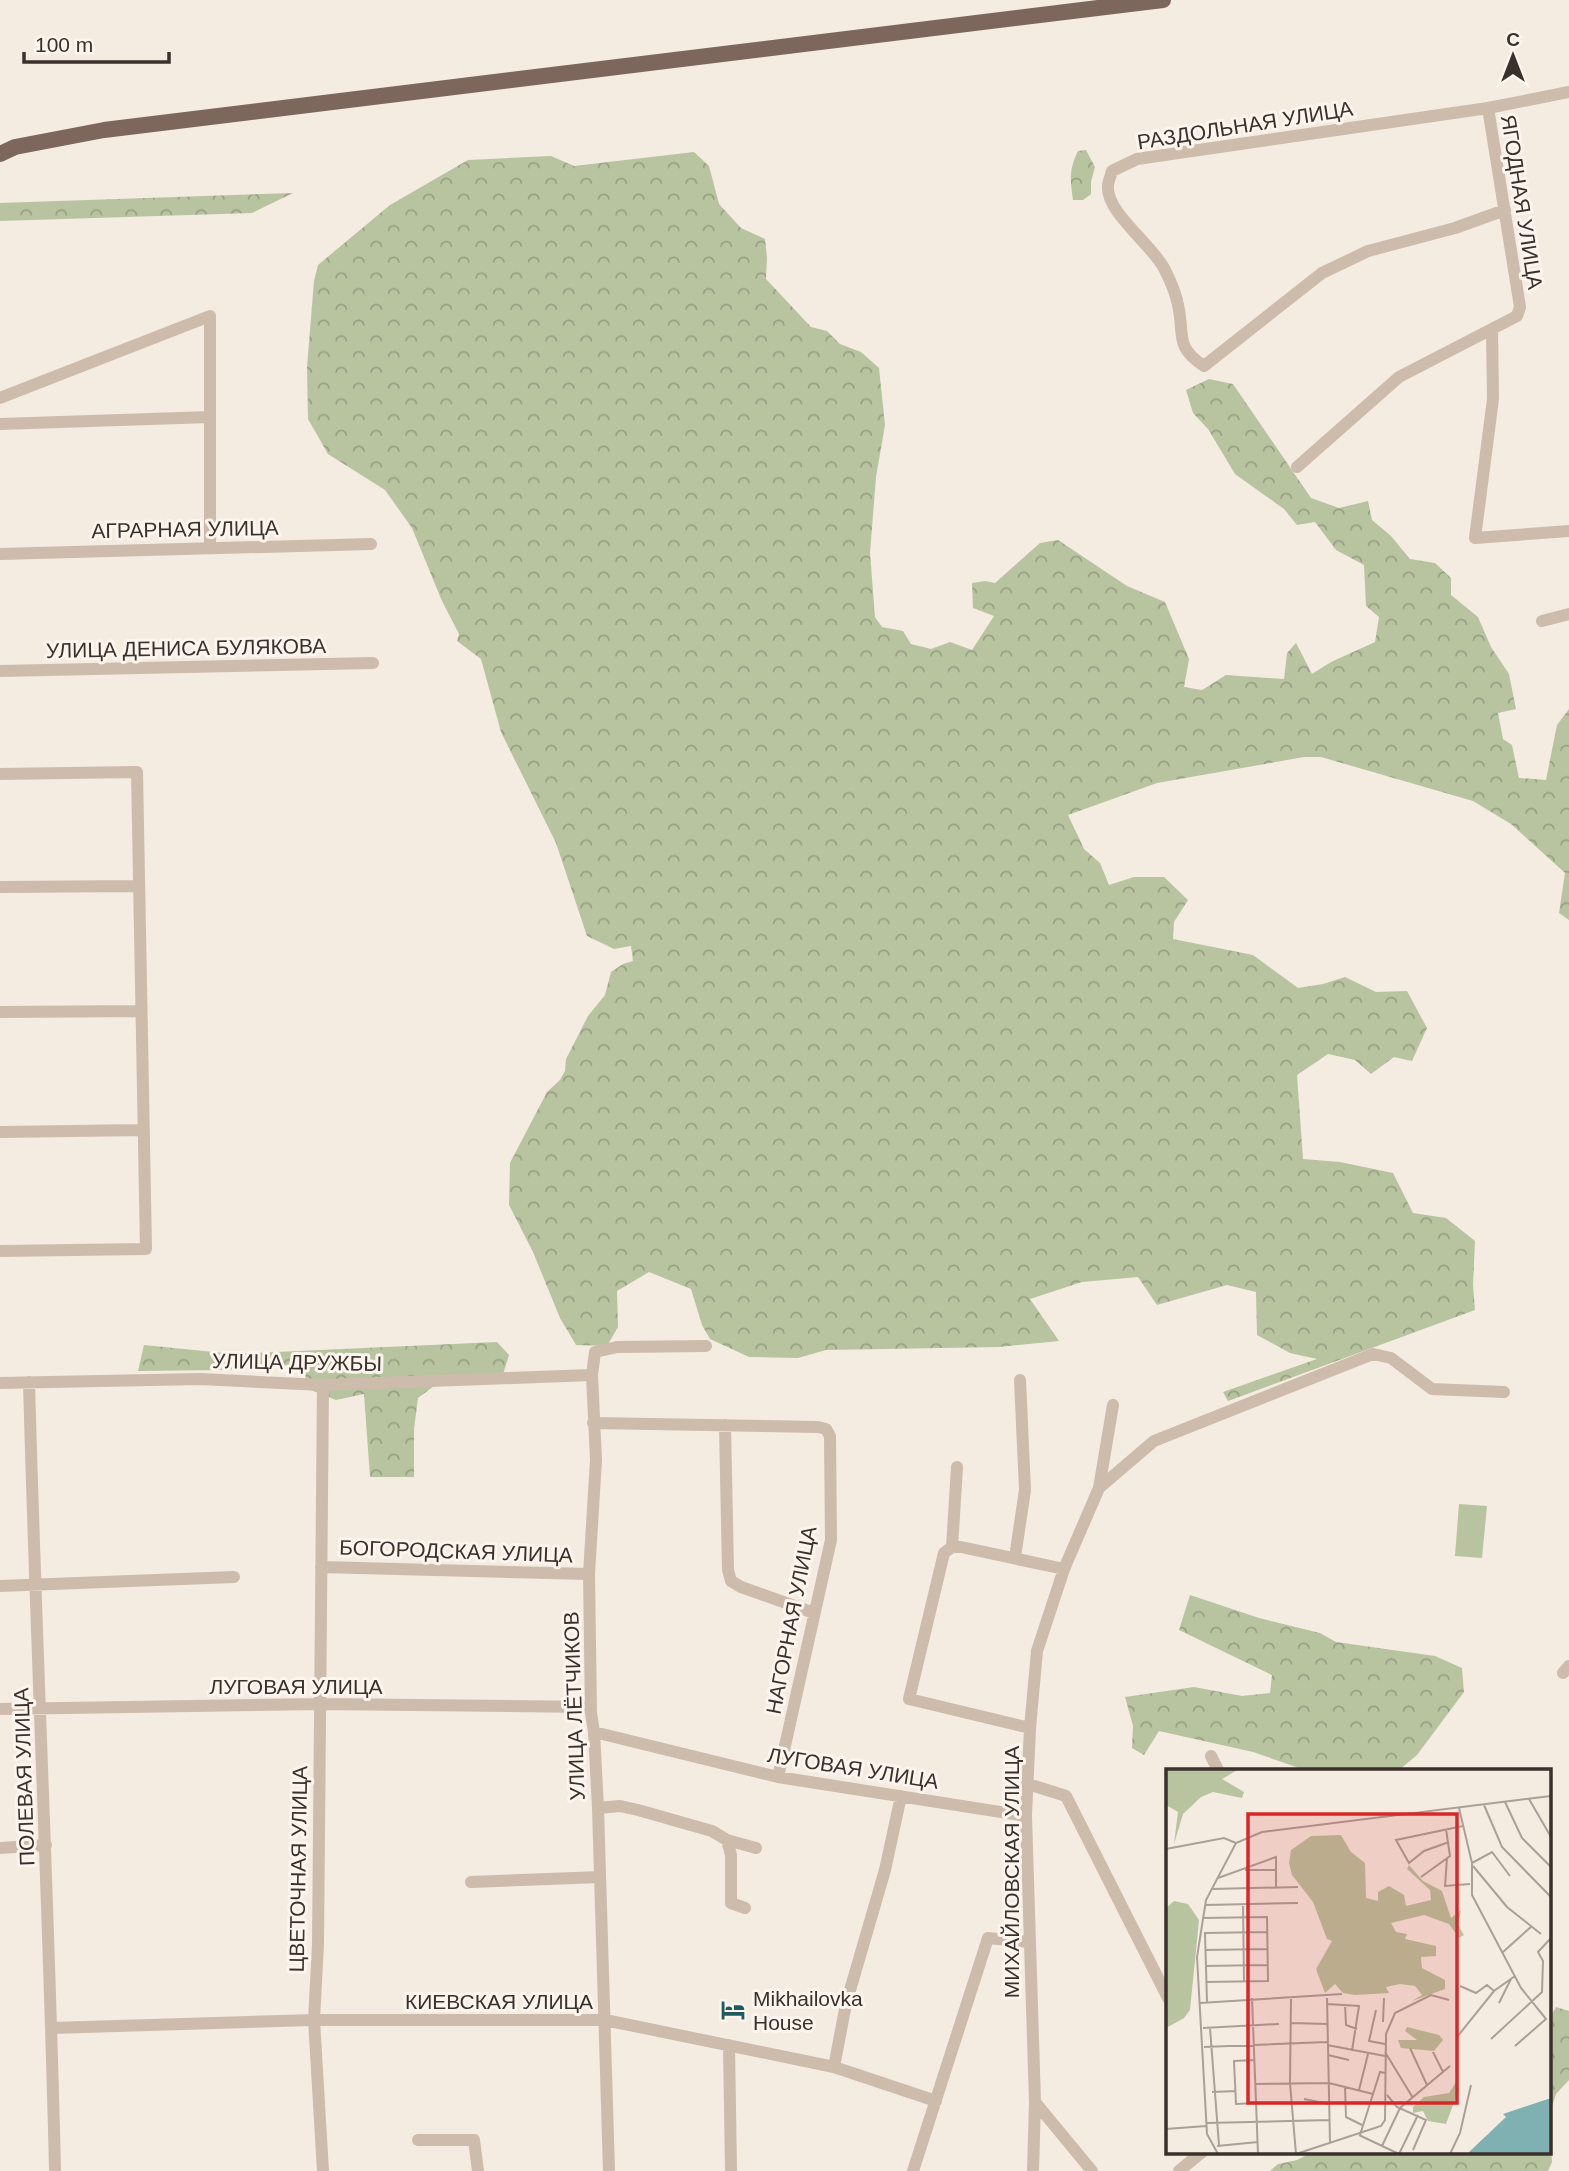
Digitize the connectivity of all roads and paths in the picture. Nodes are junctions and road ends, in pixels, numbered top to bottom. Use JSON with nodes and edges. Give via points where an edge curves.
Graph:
{"nodes":[{"id":1,"x":1163,"y":0,"type":"edge"},
{"id":2,"x":1569,"y":92,"type":"edge"},
{"id":3,"x":1488,"y":108,"type":"junction"},
{"id":4,"x":0,"y":154,"type":"edge"},
{"id":5,"x":1505,"y":210,"type":"junction"},
{"id":6,"x":1492,"y":330,"type":"junction"},
{"id":7,"x":0,"y":398,"type":"edge"},
{"id":8,"x":210,"y":417,"type":"junction"},
{"id":9,"x":0,"y":424,"type":"edge"},
{"id":10,"x":1297,"y":467,"type":"dead end"},
{"id":11,"x":1569,"y":531,"type":"edge"},
{"id":12,"x":371,"y":544,"type":"dead end"},
{"id":13,"x":209,"y":547,"type":"junction"},
{"id":14,"x":0,"y":554,"type":"edge"},
{"id":15,"x":1569,"y":614,"type":"edge"},
{"id":16,"x":1542,"y":621,"type":"dead end"},
{"id":17,"x":373,"y":663,"type":"dead end"},
{"id":18,"x":0,"y":671,"type":"edge"},
{"id":19,"x":0,"y":774,"type":"edge"},
{"id":20,"x":139,"y":886,"type":"junction"},
{"id":21,"x":0,"y":887,"type":"edge"},
{"id":22,"x":141,"y":1011,"type":"junction"},
{"id":23,"x":0,"y":1012,"type":"edge"},
{"id":24,"x":144,"y":1130,"type":"junction"},
{"id":25,"x":0,"y":1132,"type":"edge"},
{"id":26,"x":0,"y":1251,"type":"edge"},
{"id":27,"x":706,"y":1346,"type":"dead end"},
{"id":28,"x":592,"y":1375,"type":"junction"},
{"id":29,"x":1020,"y":1380,"type":"dead end"},
{"id":30,"x":29,"y":1382,"type":"junction"},
{"id":31,"x":0,"y":1383,"type":"edge"},
{"id":32,"x":323,"y":1385,"type":"junction"},
{"id":33,"x":1504,"y":1392,"type":"dead end"},
{"id":34,"x":1113,"y":1405,"type":"dead end"},
{"id":35,"x":593,"y":1423,"type":"junction"},
{"id":36,"x":725,"y":1425,"type":"junction"},
{"id":37,"x":957,"y":1467,"type":"dead end"},
{"id":38,"x":1099,"y":1488,"type":"junction"},
{"id":39,"x":952,"y":1547,"type":"junction"},
{"id":40,"x":1015,"y":1557,"type":"junction"},
{"id":41,"x":321,"y":1567,"type":"junction"},
{"id":42,"x":1064,"y":1569,"type":"junction"},
{"id":43,"x":589,"y":1574,"type":"junction"},
{"id":44,"x":233,"y":1577,"type":"dead end"},
{"id":45,"x":34,"y":1584,"type":"junction"},
{"id":46,"x":0,"y":1586,"type":"edge"},
{"id":47,"x":814,"y":1613,"type":"junction"},
{"id":48,"x":320,"y":1704,"type":"junction"},
{"id":49,"x":591,"y":1707,"type":"junction"},
{"id":50,"x":41,"y":1708,"type":"junction"},
{"id":51,"x":0,"y":1709,"type":"edge"},
{"id":52,"x":1030,"y":1728,"type":"junction"},
{"id":53,"x":594,"y":1732,"type":"junction"},
{"id":54,"x":1211,"y":1756,"type":"dead end"},
{"id":55,"x":1218,"y":1769,"type":"edge"},
{"id":56,"x":778,"y":1777,"type":"junction"},
{"id":57,"x":1028,"y":1784,"type":"junction"},
{"id":58,"x":901,"y":1796,"type":"junction"},
{"id":59,"x":598,"y":1808,"type":"junction"},
{"id":60,"x":1026,"y":1816,"type":"junction"},
{"id":61,"x":727,"y":1840,"type":"junction"},
{"id":62,"x":46,"y":1846,"type":"junction"},
{"id":63,"x":757,"y":1847,"type":"dead end"},
{"id":64,"x":0,"y":1848,"type":"edge"},
{"id":65,"x":600,"y":1877,"type":"junction"},
{"id":66,"x":471,"y":1882,"type":"dead end"},
{"id":67,"x":745,"y":1908,"type":"dead end"},
{"id":68,"x":1029,"y":1942,"type":"junction"},
{"id":69,"x":1166,"y":1994,"type":"edge"},
{"id":70,"x":314,"y":2020,"type":"junction"},
{"id":71,"x":606,"y":2020,"type":"junction"},
{"id":72,"x":52,"y":2028,"type":"junction"},
{"id":73,"x":729,"y":2045,"type":"junction"},
{"id":74,"x":834,"y":2067,"type":"junction"},
{"id":75,"x":936,"y":2101,"type":"junction"},
{"id":76,"x":1035,"y":2102,"type":"junction"},
{"id":77,"x":418,"y":2140,"type":"dead end"},
{"id":78,"x":1200,"y":2154,"type":"edge"},
{"id":79,"x":55,"y":2171,"type":"edge"},
{"id":80,"x":323,"y":2171,"type":"edge"},
{"id":81,"x":478,"y":2171,"type":"edge"},
{"id":82,"x":609,"y":2171,"type":"edge"},
{"id":83,"x":731,"y":2171,"type":"edge"},
{"id":84,"x":913,"y":2171,"type":"edge"},
{"id":85,"x":1033,"y":2171,"type":"edge"},
{"id":86,"x":1092,"y":2171,"type":"edge"},
{"id":87,"x":1179,"y":2171,"type":"edge"}],
"edges":[{"from":1,"to":4,"type":"main road","via":[[104,130]]},
{"from":2,"to":3,"type":"street","name":"РАЗДОЛЬНАЯ УЛИЦА"},
{"from":3,"to":5,"type":"street","name":"ЯГОДНАЯ УЛИЦА"},
{"from":3,"to":5,"type":"street","name":"РАЗДОЛЬНАЯ УЛИЦА","via":[[1137,159],[1112,171],[1107,188],[1116,212],[1165,270],[1189,356],[1204,366],[1322,273],[1368,251],[1455,229]]},
{"from":5,"to":6,"type":"street","name":"ЯГОДНАЯ УЛИЦА","via":[[1520,307],[1517,316]]},
{"from":6,"to":10,"type":"street","name":"ЯГОДНАЯ УЛИЦА","via":[[1399,377]]},
{"from":6,"to":11,"type":"street","via":[[1493,399],[1475,538]]},
{"from":7,"to":8,"type":"street","via":[[210,316]]},
{"from":8,"to":9,"type":"street"},
{"from":8,"to":13,"type":"street"},
{"from":12,"to":13,"type":"street","name":"АГРАРНАЯ УЛИЦА"},
{"from":13,"to":14,"type":"street","name":"АГРАРНАЯ УЛИЦА"},
{"from":15,"to":16,"type":"street"},
{"from":17,"to":18,"type":"street","name":"УЛИЦА ДЕНИСА БУЛЯКОВА"},
{"from":19,"to":20,"type":"street","via":[[137,772]]},
{"from":20,"to":21,"type":"street"},
{"from":20,"to":22,"type":"street"},
{"from":22,"to":23,"type":"street"},
{"from":22,"to":24,"type":"street"},
{"from":24,"to":25,"type":"street"},
{"from":24,"to":26,"type":"street","via":[[146,1248]]},
{"from":27,"to":28,"type":"street","via":[[617,1347],[595,1352]]},
{"from":28,"to":32,"type":"street","name":"УЛИЦА ДРУЖБЫ"},
{"from":28,"to":35,"type":"street","name":"УЛИЦА ЛЁТЧИКОВ"},
{"from":29,"to":40,"type":"street","via":[[1025,1490]]},
{"from":30,"to":31,"type":"street","name":"УЛИЦА ДРУЖБЫ"},
{"from":30,"to":32,"type":"street","name":"УЛИЦА ДРУЖБЫ","via":[[200,1379]]},
{"from":30,"to":45,"type":"street","name":"ПОЛЕВАЯ УЛИЦА"},
{"from":32,"to":41,"type":"street","name":"ЦВЕТОЧНАЯ УЛИЦА"},
{"from":33,"to":38,"type":"street","name":"МИХАЙЛОВСКАЯ УЛИЦА","via":[[1432,1389],[1391,1358],[1373,1354],[1154,1441]]},
{"from":34,"to":38,"type":"street"},
{"from":35,"to":36,"type":"street"},
{"from":35,"to":43,"type":"street","name":"УЛИЦА ЛЁТЧИКОВ","via":[[596,1460]]},
{"from":36,"to":47,"type":"street","via":[[727,1570],[731,1581]]},
{"from":36,"to":47,"type":"street","name":"НАГОРНАЯ УЛИЦА","via":[[818,1427],[830,1436],[831,1540]]},
{"from":37,"to":39,"type":"street"},
{"from":38,"to":42,"type":"street","name":"МИХАЙЛОВСКАЯ УЛИЦА"},
{"from":39,"to":40,"type":"street"},
{"from":39,"to":52,"type":"street","via":[[944,1553],[909,1699]]},
{"from":40,"to":42,"type":"street"},
{"from":41,"to":43,"type":"street","name":"БОГОРОДСКАЯ УЛИЦА"},
{"from":41,"to":48,"type":"street","name":"ЦВЕТОЧНАЯ УЛИЦА"},
{"from":42,"to":52,"type":"street","name":"МИХАЙЛОВСКАЯ УЛИЦА","via":[[1037,1651]]},
{"from":43,"to":49,"type":"street","name":"УЛИЦА ЛЁТЧИКОВ"},
{"from":44,"to":45,"type":"street"},
{"from":45,"to":46,"type":"street"},
{"from":45,"to":50,"type":"street","name":"ПОЛЕВАЯ УЛИЦА"},
{"from":47,"to":56,"type":"street","name":"НАГОРНАЯ УЛИЦА"},
{"from":48,"to":49,"type":"street","name":"ЛУГОВАЯ УЛИЦА"},
{"from":48,"to":50,"type":"street","name":"ЛУГОВАЯ УЛИЦА"},
{"from":48,"to":70,"type":"street","name":"ЦВЕТОЧНАЯ УЛИЦА"},
{"from":49,"to":53,"type":"street","name":"УЛИЦА ЛЁТЧИКОВ"},
{"from":50,"to":51,"type":"street","name":"ЛУГОВАЯ УЛИЦА"},
{"from":50,"to":62,"type":"street","name":"ПОЛЕВАЯ УЛИЦА"},
{"from":52,"to":57,"type":"street","name":"МИХАЙЛОВСКАЯ УЛИЦА"},
{"from":53,"to":56,"type":"street","name":"ЛУГОВАЯ УЛИЦА"},
{"from":53,"to":59,"type":"street","name":"УЛИЦА ЛЁТЧИКОВ"},
{"from":54,"to":55,"type":"street"},
{"from":56,"to":58,"type":"street","name":"ЛУГОВАЯ УЛИЦА"},
{"from":57,"to":60,"type":"street","name":"МИХАЙЛОВСКАЯ УЛИЦА"},
{"from":57,"to":69,"type":"street","via":[[1066,1796]]},
{"from":58,"to":60,"type":"street","name":"ЛУГОВАЯ УЛИЦА"},
{"from":58,"to":74,"type":"street"},
{"from":59,"to":61,"type":"street","via":[[638,1810],[712,1831]]},
{"from":59,"to":65,"type":"street","name":"УЛИЦА ЛЁТЧИКОВ"},
{"from":60,"to":68,"type":"street","name":"МИХАЙЛОВСКАЯ УЛИЦА"},
{"from":61,"to":63,"type":"street"},
{"from":61,"to":67,"type":"street","via":[[731,1903]]},
{"from":62,"to":64,"type":"street"},
{"from":62,"to":72,"type":"street","name":"ПОЛЕВАЯ УЛИЦА"},
{"from":65,"to":66,"type":"street"},
{"from":65,"to":71,"type":"street","name":"УЛИЦА ЛЁТЧИКОВ"},
{"from":68,"to":75,"type":"street","via":[[988,1938]]},
{"from":68,"to":76,"type":"street","name":"МИХАЙЛОВСКАЯ УЛИЦА"},
{"from":70,"to":71,"type":"street","name":"КИЕВСКАЯ УЛИЦА"},
{"from":70,"to":72,"type":"street","name":"КИЕВСКАЯ УЛИЦА"},
{"from":70,"to":80,"type":"street","name":"ЦВЕТОЧНАЯ УЛИЦА"},
{"from":71,"to":73,"type":"street","name":"КИЕВСКАЯ УЛИЦА"},
{"from":71,"to":82,"type":"street","name":"УЛИЦА ЛЁТЧИКОВ"},
{"from":72,"to":79,"type":"street","name":"ПОЛЕВАЯ УЛИЦА"},
{"from":73,"to":74,"type":"street","name":"КИЕВСКАЯ УЛИЦА"},
{"from":73,"to":83,"type":"street"},
{"from":74,"to":75,"type":"street","name":"КИЕВСКАЯ УЛИЦА"},
{"from":75,"to":84,"type":"street"},
{"from":76,"to":85,"type":"street","name":"МИХАЙЛОВСКАЯ УЛИЦА"},
{"from":76,"to":86,"type":"street"},
{"from":77,"to":81,"type":"street","via":[[474,2140]]},
{"from":78,"to":87,"type":"street"}]}
